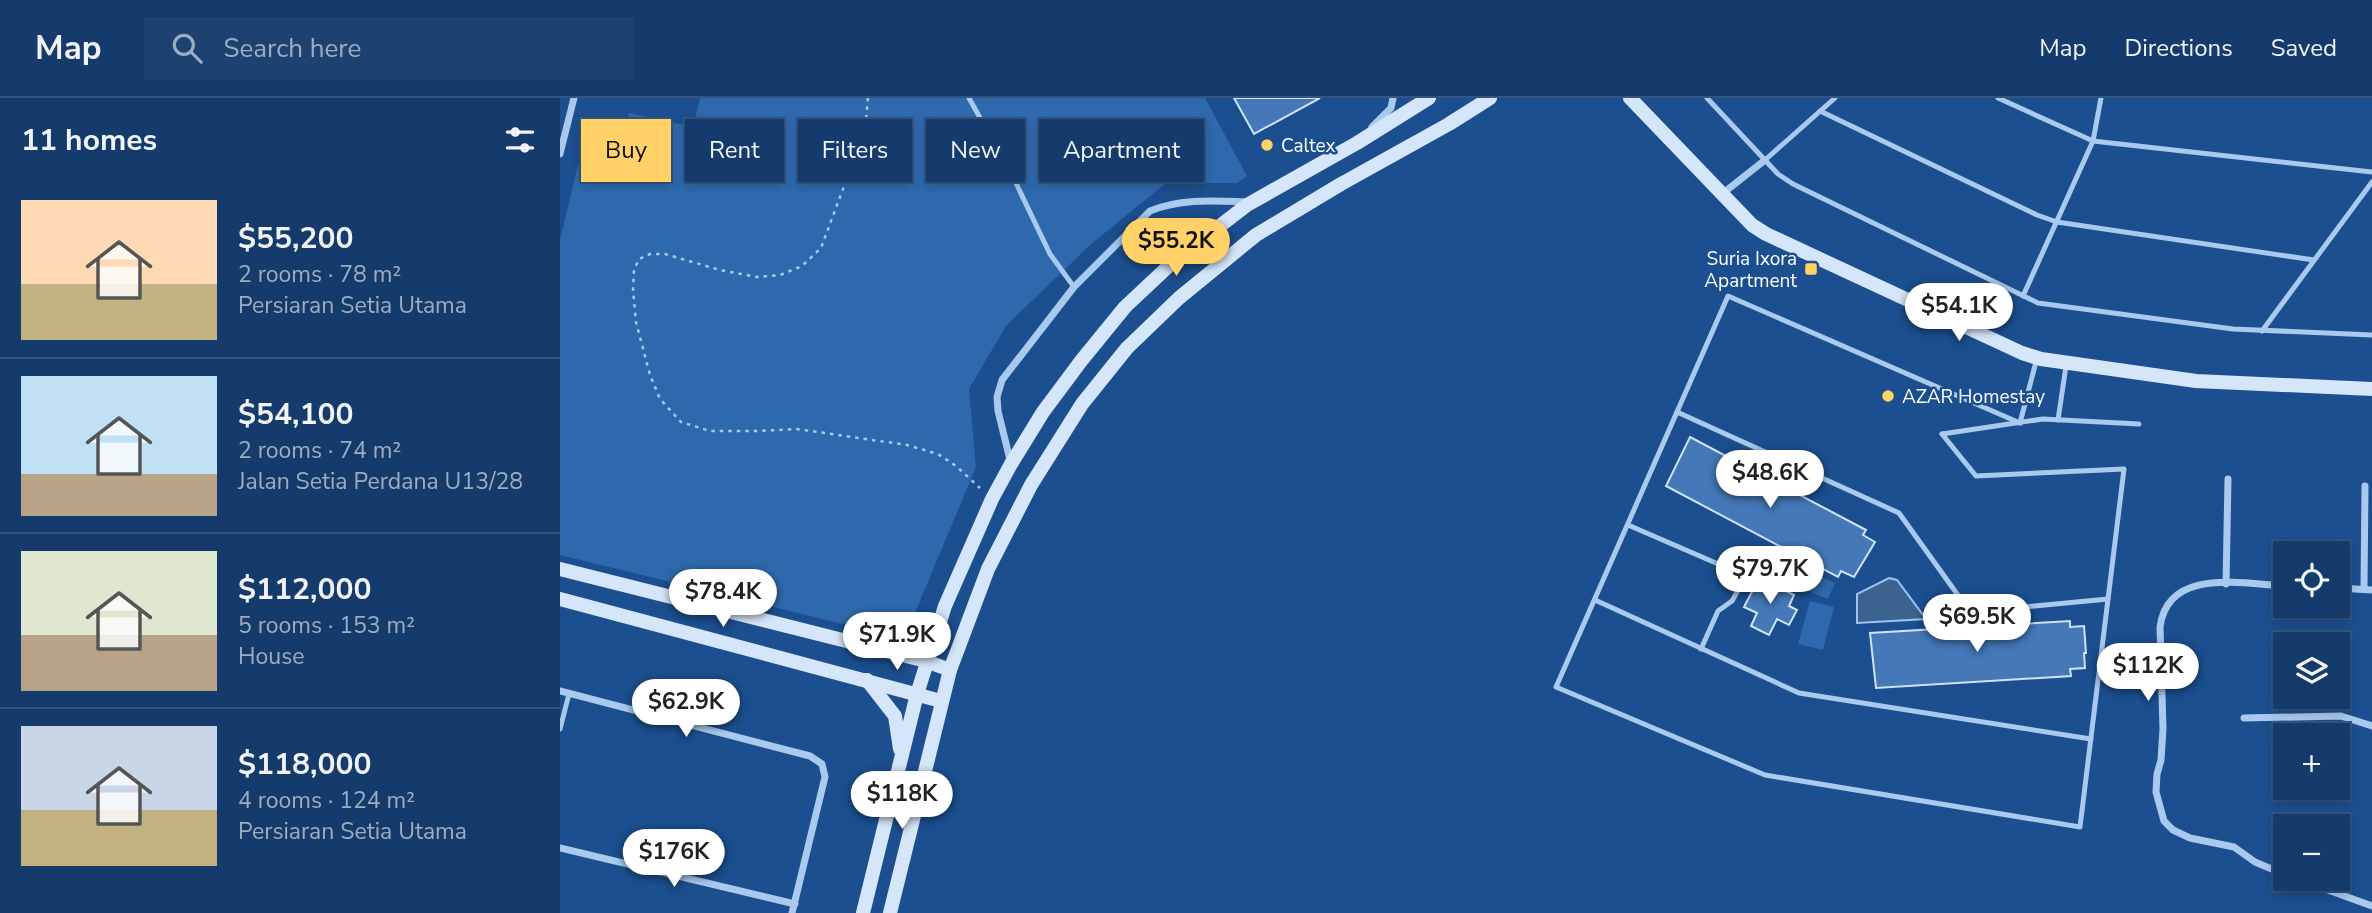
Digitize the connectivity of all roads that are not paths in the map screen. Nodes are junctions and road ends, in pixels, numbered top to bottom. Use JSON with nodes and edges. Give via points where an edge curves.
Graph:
{"nodes":[{"id":1,"x":575,"y":98,"type":"edge"},
{"id":2,"x":969,"y":98,"type":"edge"},
{"id":3,"x":1393,"y":98,"type":"edge"},
{"id":4,"x":1429,"y":98,"type":"edge"},
{"id":5,"x":1490,"y":98,"type":"edge"},
{"id":6,"x":1630,"y":98,"type":"edge"},
{"id":7,"x":1707,"y":98,"type":"edge"},
{"id":8,"x":1835,"y":98,"type":"edge"},
{"id":9,"x":1998,"y":98,"type":"edge"},
{"id":10,"x":2101,"y":98,"type":"edge"},
{"id":11,"x":560,"y":110,"type":"edge"},
{"id":12,"x":1820,"y":111,"type":"junction"},
{"id":13,"x":571,"y":112,"type":"junction"},
{"id":14,"x":2093,"y":141,"type":"junction"},
{"id":15,"x":1357,"y":143,"type":"junction"},
{"id":16,"x":560,"y":154,"type":"edge"},
{"id":17,"x":1765,"y":160,"type":"junction"},
{"id":18,"x":2372,"y":172,"type":"edge"},
{"id":19,"x":2372,"y":182,"type":"edge"},
{"id":20,"x":1722,"y":194,"type":"junction"},
{"id":21,"x":1253,"y":202,"type":"junction"},
{"id":22,"x":2057,"y":222,"type":"junction"},
{"id":23,"x":2314,"y":260,"type":"junction"},
{"id":24,"x":1074,"y":288,"type":"junction"},
{"id":25,"x":2023,"y":296,"type":"junction"},
{"id":26,"x":2262,"y":331,"type":"junction"},
{"id":27,"x":2371,"y":334,"type":"edge"},
{"id":28,"x":2037,"y":358,"type":"junction"},
{"id":29,"x":2067,"y":363,"type":"junction"},
{"id":30,"x":2372,"y":389,"type":"edge"},
{"id":31,"x":1677,"y":412,"type":"junction"},
{"id":32,"x":2058,"y":420,"type":"junction"},
{"id":33,"x":2020,"y":423,"type":"junction"},
{"id":34,"x":2139,"y":424,"type":"dead end"},
{"id":35,"x":1011,"y":464,"type":"junction"},
{"id":36,"x":2228,"y":479,"type":"dead end"},
{"id":37,"x":2365,"y":486,"type":"dead end"},
{"id":38,"x":1628,"y":525,"type":"junction"},
{"id":39,"x":560,"y":569,"type":"edge"},
{"id":40,"x":2226,"y":584,"type":"junction"},
{"id":41,"x":2273,"y":586,"type":"edge"},
{"id":42,"x":2350,"y":588,"type":"edge"},
{"id":43,"x":2368,"y":589,"type":"edge"},
{"id":44,"x":560,"y":599,"type":"edge"},
{"id":45,"x":2108,"y":599,"type":"junction"},
{"id":46,"x":1595,"y":600,"type":"junction"},
{"id":47,"x":1701,"y":649,"type":"junction"},
{"id":48,"x":926,"y":661,"type":"junction"},
{"id":49,"x":950,"y":670,"type":"junction"},
{"id":50,"x":867,"y":681,"type":"junction"},
{"id":51,"x":560,"y":691,"type":"edge"},
{"id":52,"x":569,"y":694,"type":"junction"},
{"id":53,"x":917,"y":694,"type":"junction"},
{"id":54,"x":941,"y":701,"type":"junction"},
{"id":55,"x":2244,"y":718,"type":"dead end"},
{"id":56,"x":2372,"y":726,"type":"edge"},
{"id":57,"x":560,"y":729,"type":"edge"},
{"id":58,"x":2091,"y":739,"type":"junction"},
{"id":59,"x":902,"y":757,"type":"junction"},
{"id":60,"x":560,"y":848,"type":"edge"},
{"id":61,"x":2273,"y":870,"type":"edge"},
{"id":62,"x":2331,"y":891,"type":"edge"},
{"id":63,"x":794,"y":904,"type":"junction"},
{"id":64,"x":2372,"y":906,"type":"edge"},
{"id":65,"x":792,"y":913,"type":"edge"},
{"id":66,"x":863,"y":913,"type":"edge"},
{"id":67,"x":890,"y":913,"type":"edge"}],
"edges":[{"from":1,"to":13,"type":"street"},
{"from":2,"to":24,"type":"lane","via":[[1051,254]]},
{"from":3,"to":15,"type":"street","via":[[1391,108]]},
{"from":4,"to":15,"type":"street"},
{"from":5,"to":49,"type":"street","via":[[1256,235],[1128,348],[1082,404],[1031,485],[988,569]]},
{"from":6,"to":20,"type":"street"},
{"from":7,"to":17,"type":"lane"},
{"from":8,"to":12,"type":"lane"},
{"from":9,"to":14,"type":"lane"},
{"from":10,"to":14,"type":"lane"},
{"from":11,"to":13,"type":"street"},
{"from":12,"to":17,"type":"lane"},
{"from":12,"to":22,"type":"lane"},
{"from":13,"to":16,"type":"street"},
{"from":14,"to":18,"type":"lane"},
{"from":14,"to":22,"type":"lane"},
{"from":15,"to":21,"type":"street"},
{"from":17,"to":20,"type":"street"},
{"from":17,"to":25,"type":"lane","via":[[1793,184]]},
{"from":19,"to":23,"type":"lane"},
{"from":20,"to":28,"type":"street","via":[[1766,234]]},
{"from":21,"to":24,"type":"street","via":[[1187,201],[1150,211]]},
{"from":21,"to":35,"type":"street","via":[[1174,262],[1125,307],[1043,412]]},
{"from":22,"to":23,"type":"lane"},
{"from":22,"to":25,"type":"lane"},
{"from":23,"to":26,"type":"lane"},
{"from":24,"to":35,"type":"street","via":[[1002,380],[998,411]]},
{"from":25,"to":26,"type":"lane","via":[[2038,303]]},
{"from":26,"to":27,"type":"lane"},
{"from":28,"to":29,"type":"street"},
{"from":28,"to":33,"type":"lane"},
{"from":29,"to":30,"type":"street","via":[[2196,381]]},
{"from":29,"to":32,"type":"lane"},
{"from":31,"to":33,"type":"lane","via":[[1728,296]]},
{"from":31,"to":38,"type":"lane"},
{"from":31,"to":45,"type":"lane","via":[[1899,513],[1970,612]]},
{"from":32,"to":33,"type":"lane"},
{"from":32,"to":34,"type":"lane"},
{"from":33,"to":45,"type":"lane","via":[[1942,434],[1976,476],[2124,469]]},
{"from":35,"to":48,"type":"street","via":[[950,595]]},
{"from":36,"to":40,"type":"street"},
{"from":37,"to":43,"type":"street"},
{"from":38,"to":46,"type":"lane"},
{"from":38,"to":47,"type":"lane","via":[[1746,576],[1732,601],[1718,611]]},
{"from":39,"to":48,"type":"street"},
{"from":40,"to":41,"type":"street"},
{"from":40,"to":61,"type":"street","via":[[2192,586],[2177,593],[2162,614],[2163,729],[2155,792],[2164,821],[2173,830],[2234,847]]},
{"from":42,"to":43,"type":"street"},
{"from":44,"to":50,"type":"street"},
{"from":45,"to":58,"type":"lane"},
{"from":46,"to":47,"type":"lane"},
{"from":46,"to":58,"type":"lane","via":[[1556,687],[1765,775],[2080,827]]},
{"from":47,"to":58,"type":"lane","via":[[1799,693]]},
{"from":48,"to":49,"type":"street"},
{"from":48,"to":53,"type":"street"},
{"from":49,"to":54,"type":"street"},
{"from":50,"to":53,"type":"street"},
{"from":50,"to":59,"type":"street","via":[[895,716]]},
{"from":51,"to":52,"type":"street"},
{"from":52,"to":57,"type":"lane"},
{"from":52,"to":63,"type":"street","via":[[810,756],[822,764],[825,777]]},
{"from":53,"to":54,"type":"street"},
{"from":53,"to":59,"type":"street"},
{"from":54,"to":67,"type":"street"},
{"from":55,"to":56,"type":"street","via":[[2341,716]]},
{"from":59,"to":66,"type":"street"},
{"from":60,"to":63,"type":"street"},
{"from":62,"to":64,"type":"street"},
{"from":63,"to":65,"type":"street"}]}
